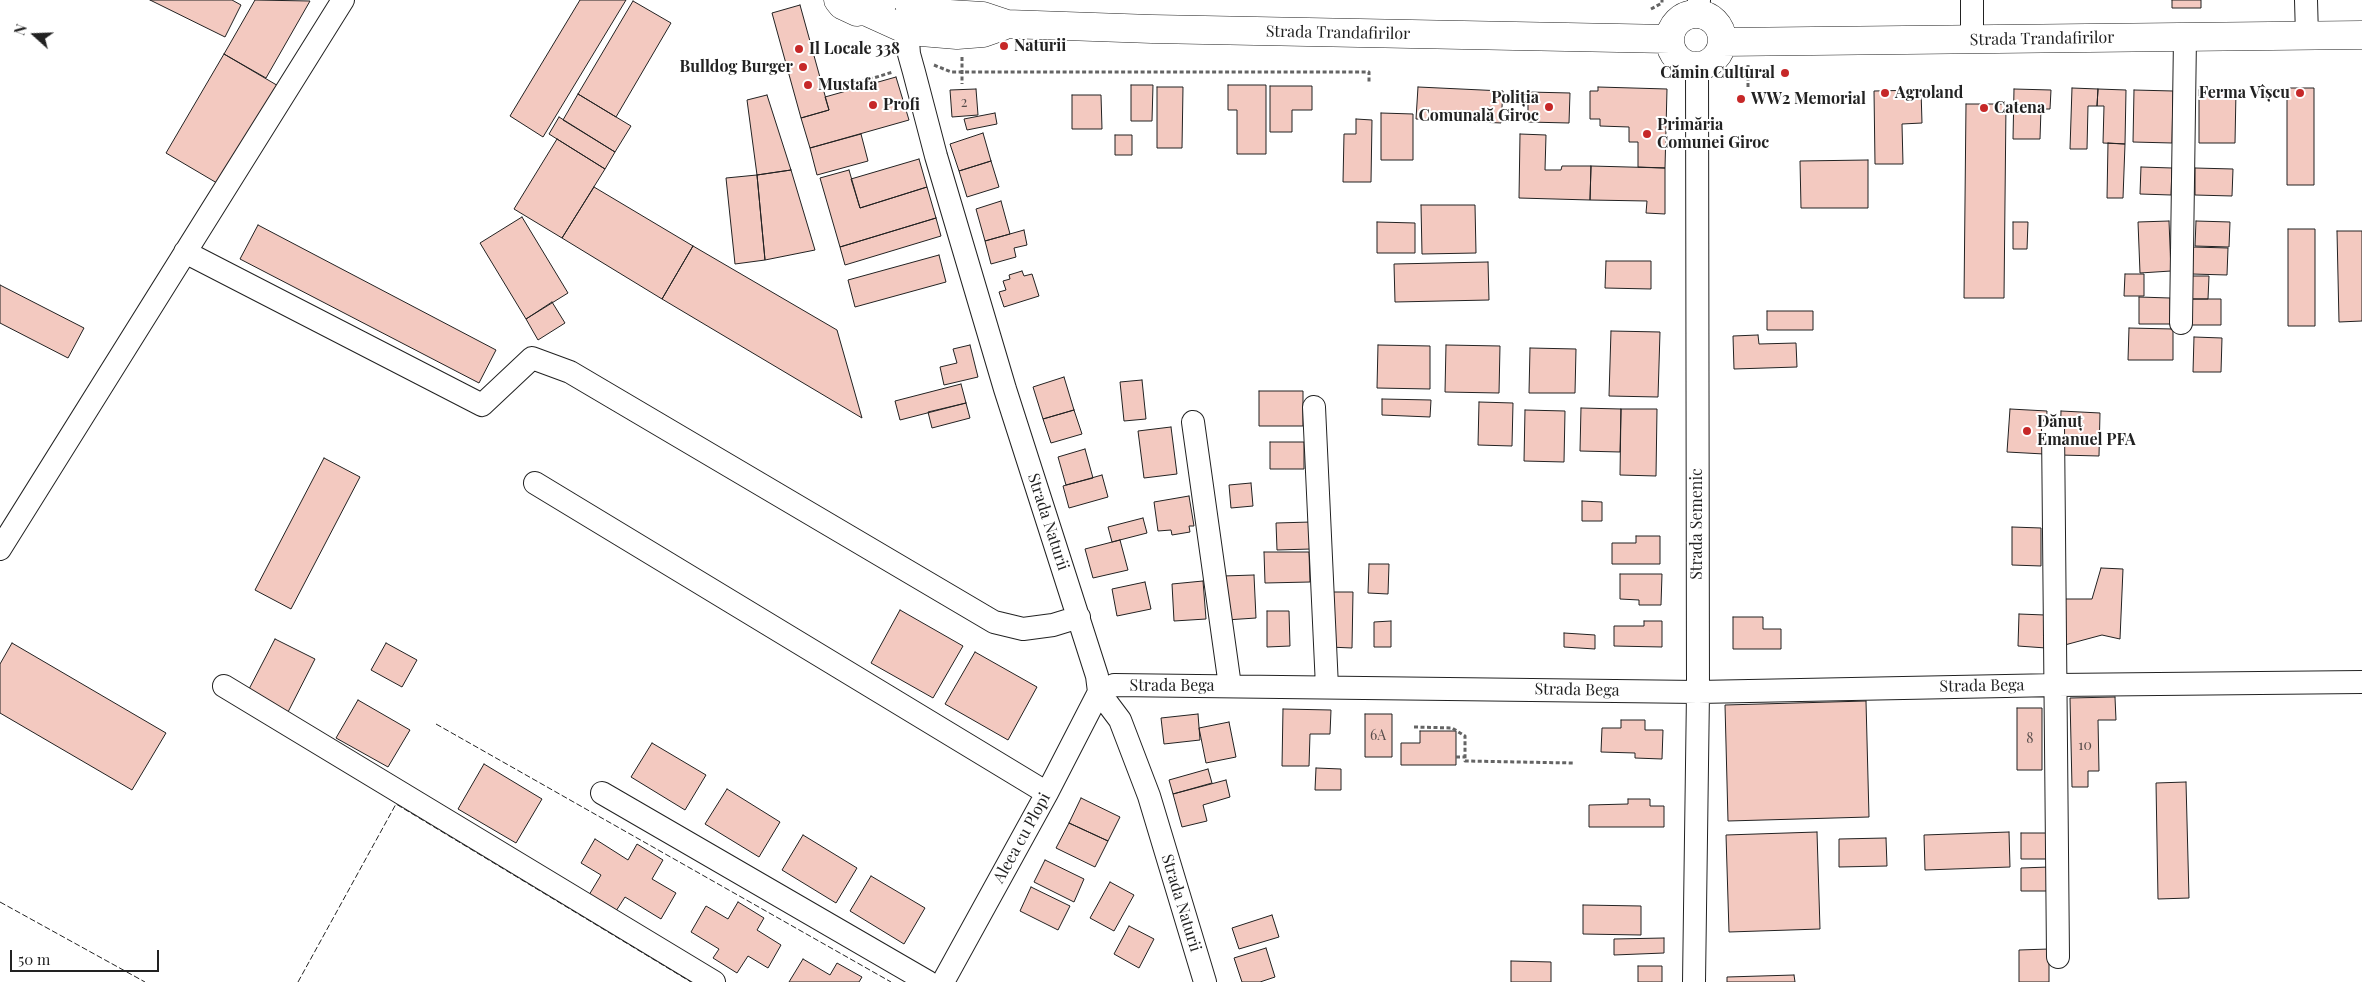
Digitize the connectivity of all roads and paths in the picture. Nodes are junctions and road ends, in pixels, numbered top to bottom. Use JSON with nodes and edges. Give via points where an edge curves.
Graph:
{"nodes":[{"id":1,"x":324,"y":0,"type":"edge"},
{"id":2,"x":342,"y":0,"type":"edge"},
{"id":3,"x":902,"y":0,"type":"edge"},
{"id":4,"x":907,"y":0,"type":"edge"},
{"id":5,"x":1662,"y":0,"type":"edge"},
{"id":6,"x":1972,"y":0,"type":"edge"},
{"id":7,"x":2306,"y":0,"type":"edge"},
{"id":8,"x":862,"y":6,"type":"edge"},
{"id":9,"x":1698,"y":7,"type":"edge"},
{"id":10,"x":1651,"y":9,"type":"dead end"},
{"id":11,"x":1007,"y":24,"type":"junction"},
{"id":12,"x":2362,"y":35,"type":"edge"},
{"id":13,"x":2308,"y":36,"type":"junction"},
{"id":14,"x":2185,"y":37,"type":"junction"},
{"id":15,"x":1670,"y":39,"type":"junction"},
{"id":16,"x":1972,"y":40,"type":"junction"},
{"id":17,"x":1722,"y":42,"type":"junction"},
{"id":18,"x":962,"y":50,"type":"dead end"},
{"id":19,"x":906,"y":52,"type":"junction"},
{"id":20,"x":1748,"y":61,"type":"dead end"},
{"id":21,"x":285,"y":63,"type":"dead end"},
{"id":22,"x":1697,"y":66,"type":"junction"},
{"id":23,"x":962,"y":72,"type":"junction"},
{"id":24,"x":1369,"y":83,"type":"dead end"},
{"id":25,"x":962,"y":84,"type":"dead end"},
{"id":26,"x":844,"y":87,"type":"dead end"},
{"id":27,"x":1748,"y":87,"type":"dead end"},
{"id":28,"x":185,"y":252,"type":"junction"},
{"id":29,"x":2182,"y":323,"type":"dead end"},
{"id":30,"x":1314,"y":407,"type":"dead end"},
{"id":31,"x":1193,"y":422,"type":"dead end"},
{"id":32,"x":2053,"y":427,"type":"dead end"},
{"id":33,"x":535,"y":483,"type":"dead end"},
{"id":34,"x":0,"y":549,"type":"edge"},
{"id":35,"x":1078,"y":617,"type":"junction"},
{"id":36,"x":2362,"y":682,"type":"edge"},
{"id":37,"x":2056,"y":685,"type":"junction"},
{"id":38,"x":224,"y":686,"type":"dead end"},
{"id":39,"x":1230,"y":686,"type":"junction"},
{"id":40,"x":1327,"y":687,"type":"junction"},
{"id":41,"x":1099,"y":692,"type":"junction"},
{"id":42,"x":1698,"y":692,"type":"junction"},
{"id":43,"x":1414,"y":727,"type":"dead end"},
{"id":44,"x":1456,"y":757,"type":"dead end"},
{"id":45,"x":1465,"y":757,"type":"junction"},
{"id":46,"x":1573,"y":763,"type":"dead end"},
{"id":47,"x":602,"y":793,"type":"dead end"},
{"id":48,"x":1047,"y":793,"type":"junction"},
{"id":49,"x":2058,"y":957,"type":"dead end"},
{"id":50,"x":714,"y":982,"type":"edge"},
{"id":51,"x":928,"y":982,"type":"edge"},
{"id":52,"x":943,"y":982,"type":"edge"},
{"id":53,"x":1205,"y":982,"type":"edge"},
{"id":54,"x":1694,"y":982,"type":"edge"}],
"edges":[{"from":1,"to":21,"type":"street"},
{"from":2,"to":28,"type":"street"},
{"from":3,"to":19,"type":"street","name":"Strada Naturii"},
{"from":4,"to":11,"type":"main road","name":"Strada Trandafirilor","via":[[933,13],[983,16]]},
{"from":5,"to":10,"type":"path"},
{"from":6,"to":16,"type":"street"},
{"from":7,"to":13,"type":"street"},
{"from":8,"to":19,"type":"main road","name":"Strada Trandafirilor"},
{"from":9,"to":15,"type":"main road","via":[[1676,24]]},
{"from":9,"to":17,"type":"main road","via":[[1713,20]]},
{"from":11,"to":15,"type":"main road","name":"Strada Trandafirilor"},
{"from":11,"to":19,"type":"main road","name":"Strada Trandafirilor","via":[[983,33],[957,35]]},
{"from":12,"to":13,"type":"main road","name":"Strada Trandafirilor"},
{"from":13,"to":14,"type":"main road","name":"Strada Trandafirilor"},
{"from":14,"to":16,"type":"main road","name":"Strada Trandafirilor"},
{"from":14,"to":29,"type":"street"},
{"from":15,"to":22,"type":"main road","via":[[1674,55],[1688,65]]},
{"from":16,"to":17,"type":"main road","name":"Strada Trandafirilor"},
{"from":17,"to":22,"type":"main road","via":[[1711,62]]},
{"from":18,"to":23,"type":"path"},
{"from":19,"to":23,"type":"path","via":[[951,72]]},
{"from":19,"to":26,"type":"path"},
{"from":19,"to":35,"type":"street","name":"Strada Naturii","via":[[1005,389]]},
{"from":20,"to":27,"type":"path"},
{"from":22,"to":42,"type":"street","name":"Strada Semenic"},
{"from":23,"to":24,"type":"path","via":[[1369,72]]},
{"from":23,"to":25,"type":"path"},
{"from":28,"to":34,"type":"street"},
{"from":28,"to":35,"type":"street","via":[[482,405],[532,358],[570,372],[994,622],[1023,629],[1053,626]]},
{"from":30,"to":40,"type":"street"},
{"from":31,"to":39,"type":"street"},
{"from":32,"to":37,"type":"street"},
{"from":33,"to":48,"type":"street"},
{"from":35,"to":41,"type":"street","name":"Strada Naturii"},
{"from":36,"to":37,"type":"street","name":"Strada Bega"},
{"from":37,"to":42,"type":"street","name":"Strada Bega"},
{"from":37,"to":49,"type":"street"},
{"from":38,"to":50,"type":"street"},
{"from":39,"to":40,"type":"street","name":"Strada Bega"},
{"from":39,"to":41,"type":"street","name":"Strada Bega","via":[[1114,685]]},
{"from":40,"to":42,"type":"street","name":"Strada Bega"},
{"from":41,"to":48,"type":"street","name":"Aleea cu Plopi"},
{"from":41,"to":53,"type":"street","name":"Strada Naturii","via":[[1120,720],[1149,796]]},
{"from":42,"to":54,"type":"street","name":"Strada Semenic"},
{"from":43,"to":45,"type":"path","via":[[1452,728],[1465,736]]},
{"from":44,"to":45,"type":"path"},
{"from":45,"to":46,"type":"path","via":[[1465,761]]},
{"from":47,"to":51,"type":"street"},
{"from":48,"to":52,"type":"street","name":"Aleea cu Plopi"}]}
